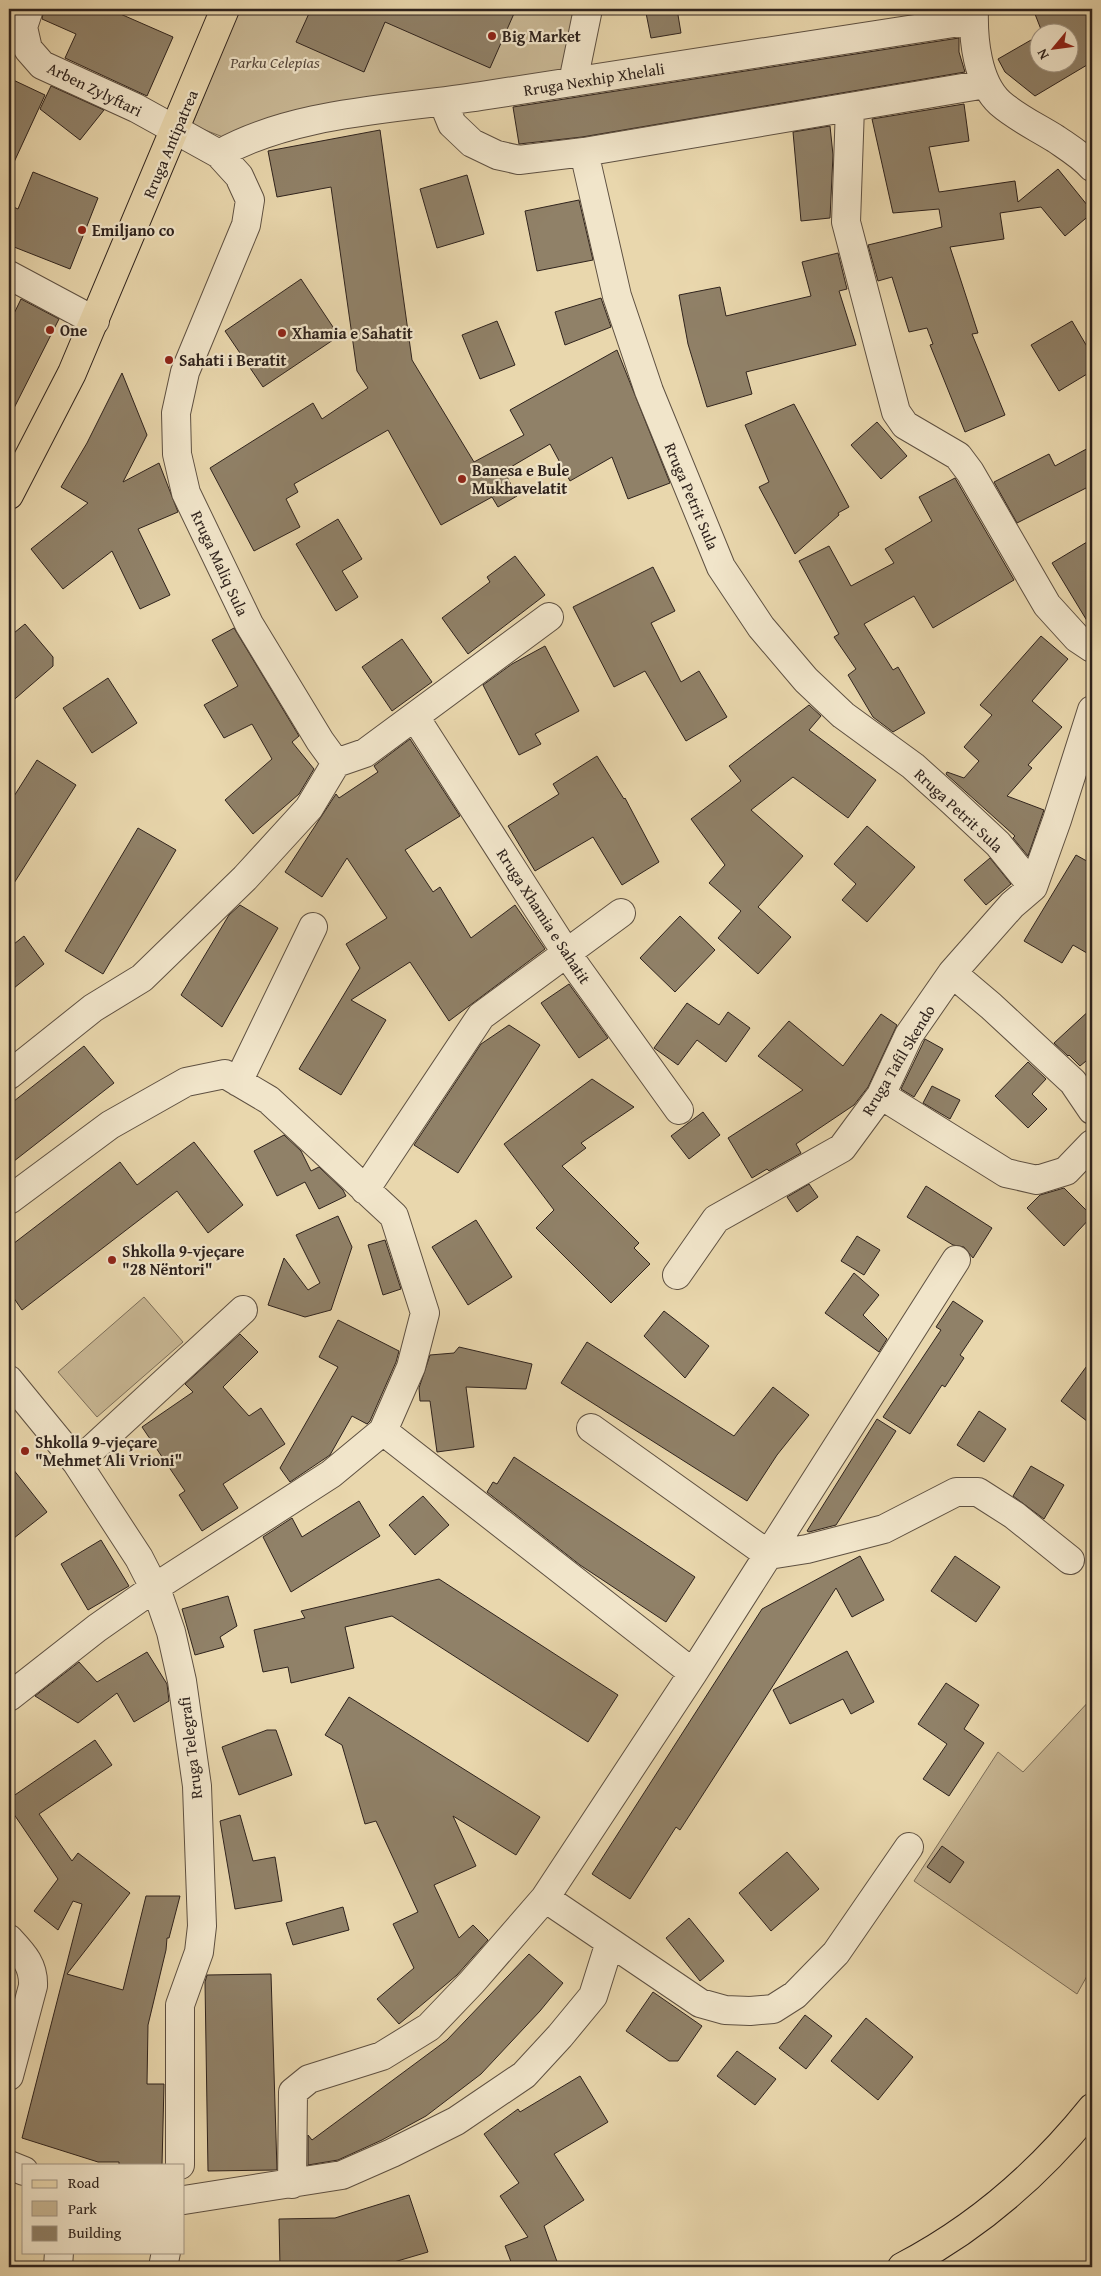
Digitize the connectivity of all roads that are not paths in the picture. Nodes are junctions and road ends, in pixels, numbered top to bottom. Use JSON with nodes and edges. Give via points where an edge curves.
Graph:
{"nodes":[{"id":1,"x":28,"y":9,"type":"edge"},
{"id":2,"x":225,"y":9,"type":"edge"},
{"id":3,"x":588,"y":9,"type":"edge"},
{"id":4,"x":974,"y":15,"type":"edge"},
{"id":5,"x":573,"y":82,"type":"junction"},
{"id":6,"x":986,"y":84,"type":"junction"},
{"id":7,"x":443,"y":102,"type":"junction"},
{"id":8,"x":850,"y":107,"type":"junction"},
{"id":9,"x":176,"y":130,"type":"junction"},
{"id":10,"x":584,"y":152,"type":"junction"},
{"id":11,"x":218,"y":154,"type":"junction"},
{"id":12,"x":1092,"y":167,"type":"edge"},
{"id":13,"x":9,"y":275,"type":"edge"},
{"id":14,"x":95,"y":321,"type":"junction"},
{"id":15,"x":9,"y":495,"type":"edge"},
{"id":16,"x":549,"y":616,"type":"dead end"},
{"id":17,"x":1092,"y":648,"type":"edge"},
{"id":18,"x":1092,"y":710,"type":"edge"},
{"id":19,"x":415,"y":717,"type":"junction"},
{"id":20,"x":336,"y":763,"type":"junction"},
{"id":21,"x":1033,"y":887,"type":"junction"},
{"id":22,"x":621,"y":912,"type":"dead end"},
{"id":23,"x":313,"y":927,"type":"dead end"},
{"id":24,"x":567,"y":954,"type":"junction"},
{"id":25,"x":952,"y":974,"type":"junction"},
{"id":26,"x":9,"y":1075,"type":"edge"},
{"id":27,"x":238,"y":1082,"type":"junction"},
{"id":28,"x":881,"y":1095,"type":"junction"},
{"id":29,"x":679,"y":1110,"type":"dead end"},
{"id":30,"x":1092,"y":1110,"type":"edge"},
{"id":31,"x":1092,"y":1144,"type":"edge"},
{"id":32,"x":365,"y":1190,"type":"junction"},
{"id":33,"x":9,"y":1200,"type":"edge"},
{"id":34,"x":956,"y":1260,"type":"dead end"},
{"id":35,"x":676,"y":1275,"type":"dead end"},
{"id":36,"x":243,"y":1310,"type":"dead end"},
{"id":37,"x":10,"y":1386,"type":"edge"},
{"id":38,"x":591,"y":1428,"type":"dead end"},
{"id":39,"x":383,"y":1431,"type":"junction"},
{"id":40,"x":77,"y":1463,"type":"junction"},
{"id":41,"x":769,"y":1555,"type":"junction"},
{"id":42,"x":1070,"y":1560,"type":"dead end"},
{"id":43,"x":154,"y":1588,"type":"junction"},
{"id":44,"x":693,"y":1673,"type":"junction"},
{"id":45,"x":9,"y":1696,"type":"edge"},
{"id":46,"x":909,"y":1847,"type":"dead end"},
{"id":47,"x":545,"y":1898,"type":"junction"},
{"id":48,"x":9,"y":1939,"type":"edge"},
{"id":49,"x":610,"y":1942,"type":"junction"},
{"id":50,"x":9,"y":2076,"type":"edge"},
{"id":51,"x":1092,"y":2108,"type":"edge"},
{"id":52,"x":180,"y":2164,"type":"edge"},
{"id":53,"x":9,"y":2165,"type":"edge"},
{"id":54,"x":22,"y":2170,"type":"edge"},
{"id":55,"x":292,"y":2184,"type":"junction"},
{"id":56,"x":185,"y":2200,"type":"edge"},
{"id":57,"x":59,"y":2254,"type":"edge"},
{"id":58,"x":165,"y":2254,"type":"edge"},
{"id":59,"x":58,"y":2267,"type":"edge"},
{"id":60,"x":162,"y":2267,"type":"edge"},
{"id":61,"x":902,"y":2267,"type":"edge"}],
"edges":[{"from":1,"to":9,"type":"street","name":"Arben Zylyftari","via":[[23,27],[26,42],[42,65]]},
{"from":2,"to":9,"type":"main road","name":"Rruga Antipatrea"},
{"from":3,"to":5,"type":"street"},
{"from":4,"to":5,"type":"street","name":"Rruga Nexhip Xhelali"},
{"from":4,"to":6,"type":"street","via":[[980,66]]},
{"from":5,"to":7,"type":"street","name":"Rruga Nexhip Xhelali"},
{"from":6,"to":8,"type":"street"},
{"from":6,"to":12,"type":"street","via":[[999,102],[1015,115],[1083,157]]},
{"from":7,"to":10,"type":"street","via":[[452,124],[472,143],[497,155],[519,160]]},
{"from":7,"to":11,"type":"street","name":"Rruga Nexhip Xhelali","via":[[323,118],[244,140]]},
{"from":8,"to":10,"type":"street"},
{"from":8,"to":17,"type":"street","via":[[846,222],[896,412],[905,425],[958,456],[1047,605],[1077,638]]},
{"from":9,"to":11,"type":"street","name":"Rruga Maliq Sula"},
{"from":9,"to":14,"type":"main road","name":"Rruga Antipatrea"},
{"from":10,"to":21,"type":"street","name":"Rruga Petrit Sula","via":[[620,306],[649,391],[721,567],[761,627],[806,680],[843,715],[913,766],[952,801],[998,844]]},
{"from":11,"to":20,"type":"street","name":"Rruga Maliq Sula","via":[[238,176],[250,200],[249,208],[246,225],[185,372],[176,413],[177,454],[186,492],[249,624]]},
{"from":13,"to":14,"type":"street"},
{"from":14,"to":15,"type":"main road","name":"Rruga Antipatrea","via":[[58,403]]},
{"from":16,"to":19,"type":"street"},
{"from":18,"to":21,"type":"street","name":"Rruga Tafil Skendo"},
{"from":19,"to":20,"type":"street","via":[[364,753]]},
{"from":19,"to":24,"type":"street","name":"Rruga Xhamia e Sahatit"},
{"from":20,"to":26,"type":"street","via":[[309,808],[245,878],[146,974],[93,1008]]},
{"from":21,"to":25,"type":"street","name":"Rruga Tafil Skendo","via":[[1006,912]]},
{"from":22,"to":24,"type":"street"},
{"from":23,"to":27,"type":"street"},
{"from":24,"to":29,"type":"street","name":"Rruga Xhamia e Sahatit"},
{"from":24,"to":32,"type":"street","via":[[481,1016]]},
{"from":25,"to":28,"type":"street","name":"Rruga Tafil Skendo","via":[[909,1035]]},
{"from":25,"to":30,"type":"street","via":[[1073,1082]]},
{"from":27,"to":32,"type":"street","via":[[269,1100]]},
{"from":27,"to":33,"type":"street","via":[[225,1074],[186,1082],[110,1125]]},
{"from":28,"to":31,"type":"street","via":[[1006,1173],[1037,1180],[1066,1171]]},
{"from":28,"to":35,"type":"street","name":"Rruga Tafil Skendo","via":[[842,1148],[716,1219]]},
{"from":32,"to":39,"type":"street","via":[[394,1216],[426,1313],[411,1367]]},
{"from":34,"to":41,"type":"street"},
{"from":36,"to":40,"type":"street"},
{"from":37,"to":40,"type":"street","name":"Rruga Telegrafi"},
{"from":38,"to":41,"type":"street"},
{"from":39,"to":43,"type":"street","via":[[330,1474]]},
{"from":39,"to":44,"type":"street"},
{"from":40,"to":43,"type":"street","name":"Rruga Telegrafi","via":[[139,1558]]},
{"from":41,"to":42,"type":"street","via":[[807,1549],[884,1529],[956,1492],[978,1492],[1014,1515]]},
{"from":41,"to":44,"type":"street"},
{"from":43,"to":45,"type":"street"},
{"from":43,"to":52,"type":"street","name":"Rruga Telegrafi","via":[[171,1632],[182,1681],[197,1786],[202,1926],[199,1952],[180,2005]]},
{"from":44,"to":47,"type":"street"},
{"from":46,"to":49,"type":"street","via":[[836,1953],[795,1995],[773,2009],[750,2012],[725,2010],[700,2003]]},
{"from":47,"to":49,"type":"street"},
{"from":47,"to":55,"type":"street","via":[[429,2027],[382,2056],[309,2079],[293,2092]]},
{"from":48,"to":50,"type":"street","via":[[24,1954],[33,1975],[33,1986]]},
{"from":49,"to":55,"type":"street","via":[[593,1996],[524,2075],[456,2121],[392,2153],[342,2175]]},
{"from":51,"to":61,"type":"main road","via":[[1066,2140],[1022,2184],[987,2213]]},
{"from":53,"to":54,"type":"street"},
{"from":55,"to":56,"type":"street"},
{"from":57,"to":59,"type":"street"},
{"from":58,"to":60,"type":"street"}]}
